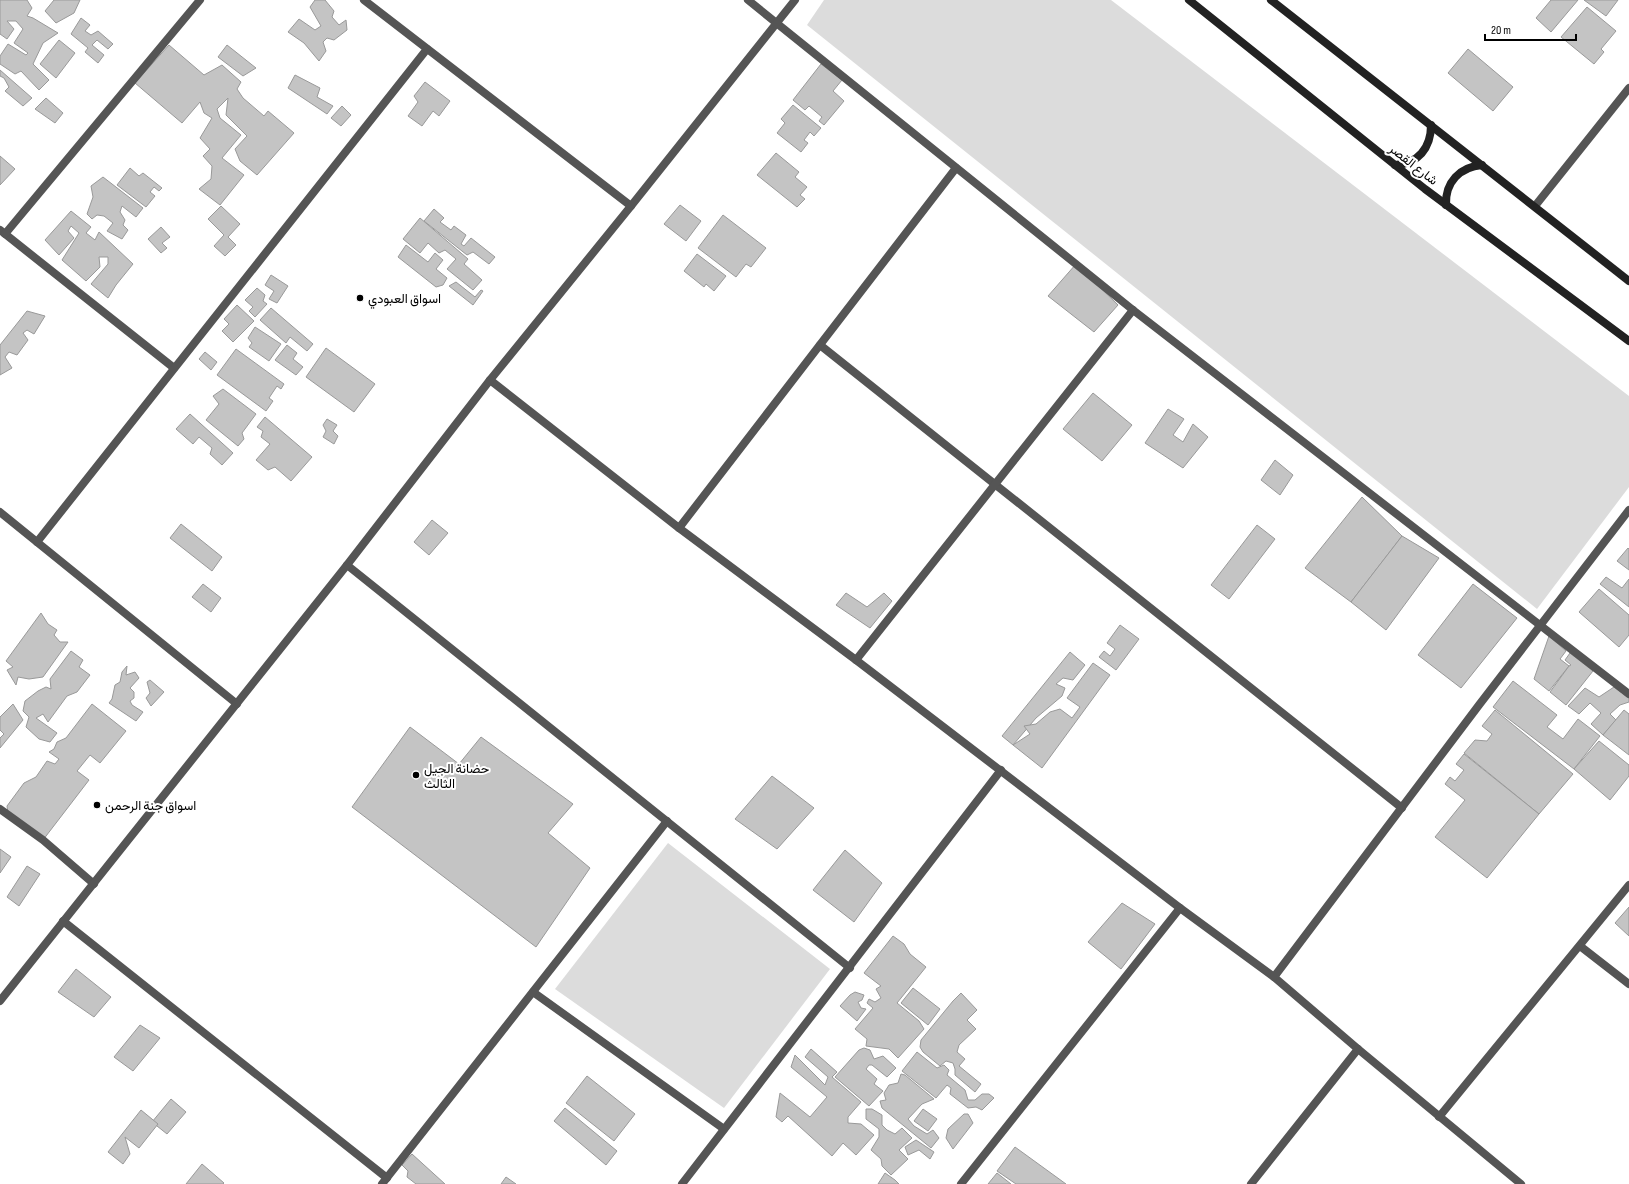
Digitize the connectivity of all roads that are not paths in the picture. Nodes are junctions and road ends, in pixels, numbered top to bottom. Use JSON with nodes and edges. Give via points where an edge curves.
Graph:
{"nodes":[{"id":1,"x":200,"y":0,"type":"edge"},
{"id":2,"x":364,"y":0,"type":"edge"},
{"id":3,"x":748,"y":0,"type":"edge"},
{"id":4,"x":795,"y":0,"type":"edge"},
{"id":5,"x":1189,"y":0,"type":"edge"},
{"id":6,"x":1271,"y":0,"type":"edge"},
{"id":7,"x":777,"y":23,"type":"junction"},
{"id":8,"x":427,"y":49,"type":"junction"},
{"id":9,"x":1629,"y":88,"type":"edge"},
{"id":10,"x":1431,"y":125,"type":"junction"},
{"id":11,"x":1395,"y":165,"type":"junction"},
{"id":12,"x":1482,"y":165,"type":"junction"},
{"id":13,"x":956,"y":168,"type":"junction"},
{"id":14,"x":1446,"y":205,"type":"junction"},
{"id":15,"x":632,"y":206,"type":"junction"},
{"id":16,"x":1535,"y":206,"type":"junction"},
{"id":17,"x":2,"y":232,"type":"edge"},
{"id":18,"x":1629,"y":281,"type":"edge"},
{"id":19,"x":1133,"y":310,"type":"junction"},
{"id":20,"x":1629,"y":341,"type":"edge"},
{"id":21,"x":820,"y":345,"type":"junction"},
{"id":22,"x":174,"y":368,"type":"junction"},
{"id":23,"x":490,"y":380,"type":"junction"},
{"id":24,"x":995,"y":484,"type":"junction"},
{"id":25,"x":1629,"y":510,"type":"edge"},
{"id":26,"x":0,"y":512,"type":"edge"},
{"id":27,"x":680,"y":528,"type":"junction"},
{"id":28,"x":37,"y":542,"type":"junction"},
{"id":29,"x":347,"y":564,"type":"junction"},
{"id":30,"x":1540,"y":626,"type":"junction"},
{"id":31,"x":856,"y":660,"type":"junction"},
{"id":32,"x":1629,"y":694,"type":"edge"},
{"id":33,"x":236,"y":704,"type":"junction"},
{"id":34,"x":1001,"y":770,"type":"junction"},
{"id":35,"x":1402,"y":808,"type":"junction"},
{"id":36,"x":0,"y":809,"type":"edge"},
{"id":37,"x":667,"y":821,"type":"junction"},
{"id":38,"x":94,"y":884,"type":"junction"},
{"id":39,"x":1629,"y":885,"type":"edge"},
{"id":40,"x":1180,"y":908,"type":"junction"},
{"id":41,"x":64,"y":921,"type":"junction"},
{"id":42,"x":1580,"y":946,"type":"junction"},
{"id":43,"x":850,"y":968,"type":"junction"},
{"id":44,"x":1274,"y":977,"type":"junction"},
{"id":45,"x":1629,"y":984,"type":"edge"},
{"id":46,"x":533,"y":992,"type":"junction"},
{"id":47,"x":0,"y":1001,"type":"edge"},
{"id":48,"x":1358,"y":1049,"type":"junction"},
{"id":49,"x":1439,"y":1117,"type":"junction"},
{"id":50,"x":724,"y":1129,"type":"junction"},
{"id":51,"x":385,"y":1181,"type":"edge"},
{"id":52,"x":682,"y":1184,"type":"edge"},
{"id":53,"x":961,"y":1184,"type":"edge"},
{"id":54,"x":1252,"y":1184,"type":"edge"},
{"id":55,"x":1521,"y":1184,"type":"edge"}],
"edges":[{"from":1,"to":17,"type":"street"},
{"from":2,"to":8,"type":"street"},
{"from":3,"to":7,"type":"street"},
{"from":4,"to":7,"type":"street"},
{"from":5,"to":11,"type":"street","name":"شارع القصر"},
{"from":6,"to":10,"type":"street"},
{"from":7,"to":13,"type":"street"},
{"from":7,"to":15,"type":"street"},
{"from":8,"to":15,"type":"street"},
{"from":8,"to":22,"type":"street"},
{"from":9,"to":16,"type":"street"},
{"from":10,"to":11,"type":"street","via":[[1431,135],[1423,152],[1411,162]]},
{"from":10,"to":12,"type":"street"},
{"from":11,"to":14,"type":"street","name":"شارع القصر"},
{"from":12,"to":14,"type":"street","via":[[1472,166],[1456,176],[1448,189]]},
{"from":12,"to":16,"type":"street"},
{"from":13,"to":19,"type":"street"},
{"from":13,"to":21,"type":"street"},
{"from":14,"to":20,"type":"street","name":"شارع القصر"},
{"from":15,"to":23,"type":"street"},
{"from":16,"to":18,"type":"street"},
{"from":17,"to":22,"type":"street"},
{"from":19,"to":24,"type":"street"},
{"from":19,"to":30,"type":"street"},
{"from":21,"to":24,"type":"street"},
{"from":21,"to":27,"type":"street"},
{"from":22,"to":28,"type":"street"},
{"from":23,"to":27,"type":"street"},
{"from":23,"to":29,"type":"street"},
{"from":24,"to":31,"type":"street"},
{"from":24,"to":35,"type":"street"},
{"from":25,"to":30,"type":"street"},
{"from":26,"to":28,"type":"street"},
{"from":27,"to":31,"type":"street"},
{"from":28,"to":33,"type":"street"},
{"from":29,"to":33,"type":"street"},
{"from":29,"to":37,"type":"street"},
{"from":30,"to":32,"type":"street"},
{"from":30,"to":35,"type":"street"},
{"from":31,"to":34,"type":"street"},
{"from":33,"to":38,"type":"street"},
{"from":34,"to":40,"type":"street"},
{"from":34,"to":43,"type":"street"},
{"from":35,"to":44,"type":"street"},
{"from":36,"to":38,"type":"street","via":[[44,840]]},
{"from":37,"to":43,"type":"street"},
{"from":37,"to":46,"type":"street"},
{"from":38,"to":41,"type":"street"},
{"from":39,"to":42,"type":"street"},
{"from":40,"to":44,"type":"street"},
{"from":40,"to":53,"type":"street"},
{"from":41,"to":47,"type":"street"},
{"from":41,"to":51,"type":"street"},
{"from":42,"to":45,"type":"street"},
{"from":42,"to":49,"type":"street"},
{"from":43,"to":50,"type":"street"},
{"from":44,"to":48,"type":"street"},
{"from":46,"to":50,"type":"street"},
{"from":46,"to":51,"type":"street"},
{"from":48,"to":49,"type":"street"},
{"from":48,"to":54,"type":"street"},
{"from":49,"to":55,"type":"street"},
{"from":50,"to":52,"type":"street"}]}
